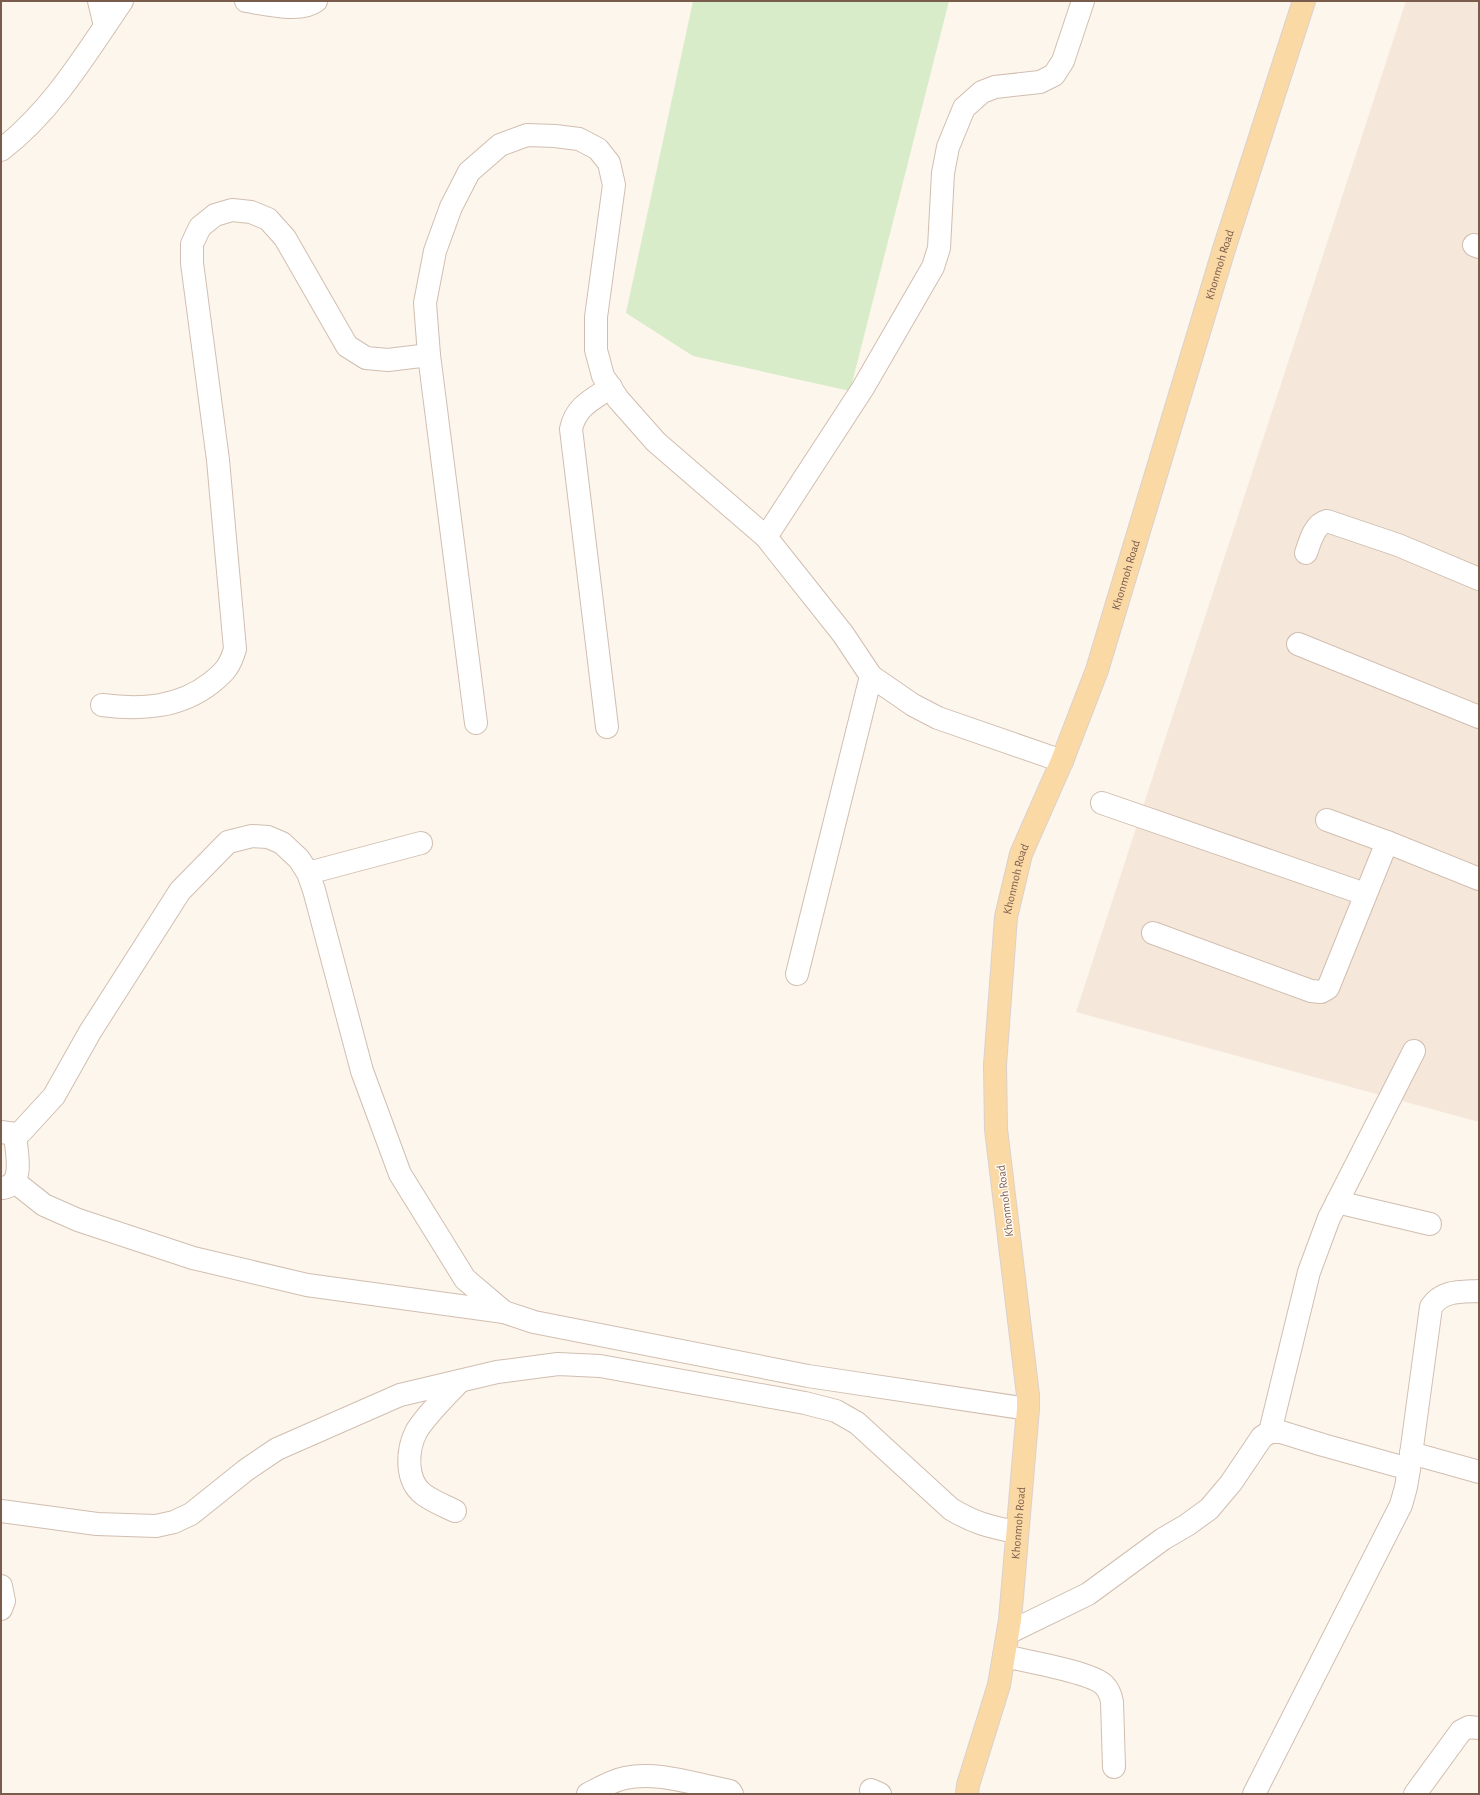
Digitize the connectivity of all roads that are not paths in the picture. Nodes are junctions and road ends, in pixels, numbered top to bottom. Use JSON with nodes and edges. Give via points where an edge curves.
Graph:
{"nodes":[{"id":1,"x":99,"y":1,"type":"edge"},
{"id":2,"x":122,"y":1,"type":"edge"},
{"id":3,"x":246,"y":1,"type":"edge"},
{"id":4,"x":316,"y":1,"type":"edge"},
{"id":5,"x":1083,"y":1,"type":"edge"},
{"id":6,"x":1304,"y":1,"type":"edge"},
{"id":7,"x":105,"y":26,"type":"junction"},
{"id":8,"x":1,"y":150,"type":"edge"},
{"id":9,"x":429,"y":355,"type":"junction"},
{"id":10,"x":611,"y":388,"type":"junction"},
{"id":11,"x":775,"y":522,"type":"junction"},
{"id":12,"x":1306,"y":553,"type":"dead end"},
{"id":13,"x":1479,"y":579,"type":"edge"},
{"id":14,"x":1298,"y":644,"type":"dead end"},
{"id":15,"x":871,"y":676,"type":"junction"},
{"id":16,"x":102,"y":705,"type":"dead end"},
{"id":17,"x":1479,"y":717,"type":"edge"},
{"id":18,"x":476,"y":723,"type":"dead end"},
{"id":19,"x":608,"y":727,"type":"dead end"},
{"id":20,"x":1062,"y":761,"type":"junction"},
{"id":21,"x":1102,"y":803,"type":"dead end"},
{"id":22,"x":1327,"y":820,"type":"dead end"},
{"id":23,"x":1387,"y":842,"type":"junction"},
{"id":24,"x":421,"y":843,"type":"dead end"},
{"id":25,"x":308,"y":873,"type":"junction"},
{"id":26,"x":1479,"y":879,"type":"edge"},
{"id":27,"x":1364,"y":894,"type":"junction"},
{"id":28,"x":1153,"y":933,"type":"dead end"},
{"id":29,"x":797,"y":974,"type":"dead end"},
{"id":30,"x":1414,"y":1051,"type":"dead end"},
{"id":31,"x":8,"y":1133,"type":"edge"},
{"id":32,"x":8,"y":1185,"type":"edge"},
{"id":33,"x":1337,"y":1202,"type":"junction"},
{"id":34,"x":1430,"y":1224,"type":"dead end"},
{"id":35,"x":1479,"y":1291,"type":"edge"},
{"id":36,"x":504,"y":1312,"type":"junction"},
{"id":37,"x":460,"y":1381,"type":"junction"},
{"id":38,"x":1028,"y":1409,"type":"junction"},
{"id":39,"x":1270,"y":1432,"type":"junction"},
{"id":40,"x":1410,"y":1460,"type":"junction"},
{"id":41,"x":1479,"y":1472,"type":"edge"},
{"id":42,"x":1,"y":1511,"type":"edge"},
{"id":43,"x":455,"y":1511,"type":"dead end"},
{"id":44,"x":1016,"y":1532,"type":"junction"},
{"id":45,"x":1,"y":1586,"type":"edge"},
{"id":46,"x":1,"y":1609,"type":"edge"},
{"id":47,"x":1008,"y":1633,"type":"junction"},
{"id":48,"x":1004,"y":1656,"type":"junction"},
{"id":49,"x":1479,"y":1728,"type":"edge"},
{"id":50,"x":1114,"y":1767,"type":"dead end"},
{"id":51,"x":588,"y":1794,"type":"edge"},
{"id":52,"x":732,"y":1794,"type":"edge"},
{"id":53,"x":967,"y":1794,"type":"edge"},
{"id":54,"x":1254,"y":1794,"type":"edge"},
{"id":55,"x":1415,"y":1794,"type":"edge"}],
"edges":[{"from":1,"to":7,"type":"street"},
{"from":2,"to":7,"type":"street"},
{"from":3,"to":4,"type":"street","via":[[278,6],[307,6]]},
{"from":5,"to":11,"type":"street","via":[[1064,61],[1054,75],[1040,82],[995,87],[982,92],[964,108],[948,147],[943,172],[939,248],[933,267],[863,388]]},
{"from":6,"to":20,"type":"main road","name":"Khonmoh Road","via":[[1224,249],[1097,670]]},
{"from":7,"to":8,"type":"street","via":[[64,86],[16,138]]},
{"from":9,"to":10,"type":"street","via":[[425,303],[435,252],[451,207],[469,172],[500,144],[527,135],[578,139],[598,149],[609,163],[614,184],[596,317],[596,350],[603,376]]},
{"from":9,"to":16,"type":"street","via":[[388,360],[366,358],[347,346],[286,238],[268,219],[251,212],[232,210],[215,215],[200,227],[192,244],[192,263],[218,460],[235,649],[231,663],[223,673],[202,690],[182,700],[147,707]]},
{"from":9,"to":18,"type":"street"},
{"from":10,"to":11,"type":"street","via":[[656,442]]},
{"from":10,"to":19,"type":"street","via":[[582,406],[574,418],[571,430]]},
{"from":11,"to":15,"type":"street"},
{"from":12,"to":13,"type":"street","via":[[1317,526],[1327,521],[1398,545]]},
{"from":14,"to":17,"type":"street"},
{"from":15,"to":20,"type":"street","via":[[913,705],[938,718]]},
{"from":15,"to":29,"type":"street"},
{"from":20,"to":38,"type":"main road","name":"Khonmoh Road","via":[[1021,854],[1006,917],[995,1065],[996,1130]]},
{"from":21,"to":27,"type":"street"},
{"from":22,"to":23,"type":"street"},
{"from":23,"to":26,"type":"street"},
{"from":23,"to":27,"type":"street"},
{"from":24,"to":25,"type":"street"},
{"from":25,"to":31,"type":"street","via":[[299,859],[282,843],[268,837],[252,836],[228,842],[180,891],[90,1032],[54,1096],[21,1132]]},
{"from":25,"to":36,"type":"street","via":[[362,1071],[400,1174],[465,1279]]},
{"from":27,"to":28,"type":"street","via":[[1328,988],[1320,992],[1311,991]]},
{"from":30,"to":33,"type":"street"},
{"from":31,"to":32,"type":"street","via":[[18,1172]]},
{"from":32,"to":36,"type":"street","via":[[78,1220],[193,1258],[307,1285]]},
{"from":33,"to":34,"type":"street"},
{"from":33,"to":39,"type":"street","via":[[1309,1272]]},
{"from":35,"to":40,"type":"street","via":[[1449,1293],[1435,1300],[1431,1307]]},
{"from":36,"to":38,"type":"street","via":[[534,1322],[808,1376]]},
{"from":37,"to":42,"type":"street","via":[[400,1395],[277,1449],[191,1514],[174,1522],[156,1526],[97,1524]]},
{"from":37,"to":43,"type":"street","via":[[416,1431],[410,1456],[410,1475],[415,1485],[423,1494]]},
{"from":37,"to":44,"type":"street","via":[[497,1372],[558,1364],[600,1366],[836,1411],[857,1423],[951,1509],[969,1520],[988,1527]]},
{"from":38,"to":44,"type":"main road","name":"Khonmoh Road"},
{"from":39,"to":40,"type":"street","via":[[1281,1432],[1315,1443]]},
{"from":39,"to":47,"type":"street","via":[[1262,1437],[1231,1483],[1209,1509],[1088,1594]]},
{"from":40,"to":41,"type":"street"},
{"from":40,"to":54,"type":"street","via":[[1401,1505]]},
{"from":44,"to":47,"type":"main road","name":"Khonmoh Road"},
{"from":45,"to":46,"type":"street","via":[[4,1601]]},
{"from":47,"to":48,"type":"main road","name":"Khonmoh Road"},
{"from":48,"to":50,"type":"street","via":[[1096,1679],[1110,1692]]},
{"from":48,"to":53,"type":"main road","name":"Khonmoh Road","via":[[999,1685]]},
{"from":49,"to":55,"type":"street","via":[[1469,1727],[1461,1731]]},
{"from":51,"to":52,"type":"street","via":[[610,1782],[643,1776],[668,1778],[730,1791]]}]}
